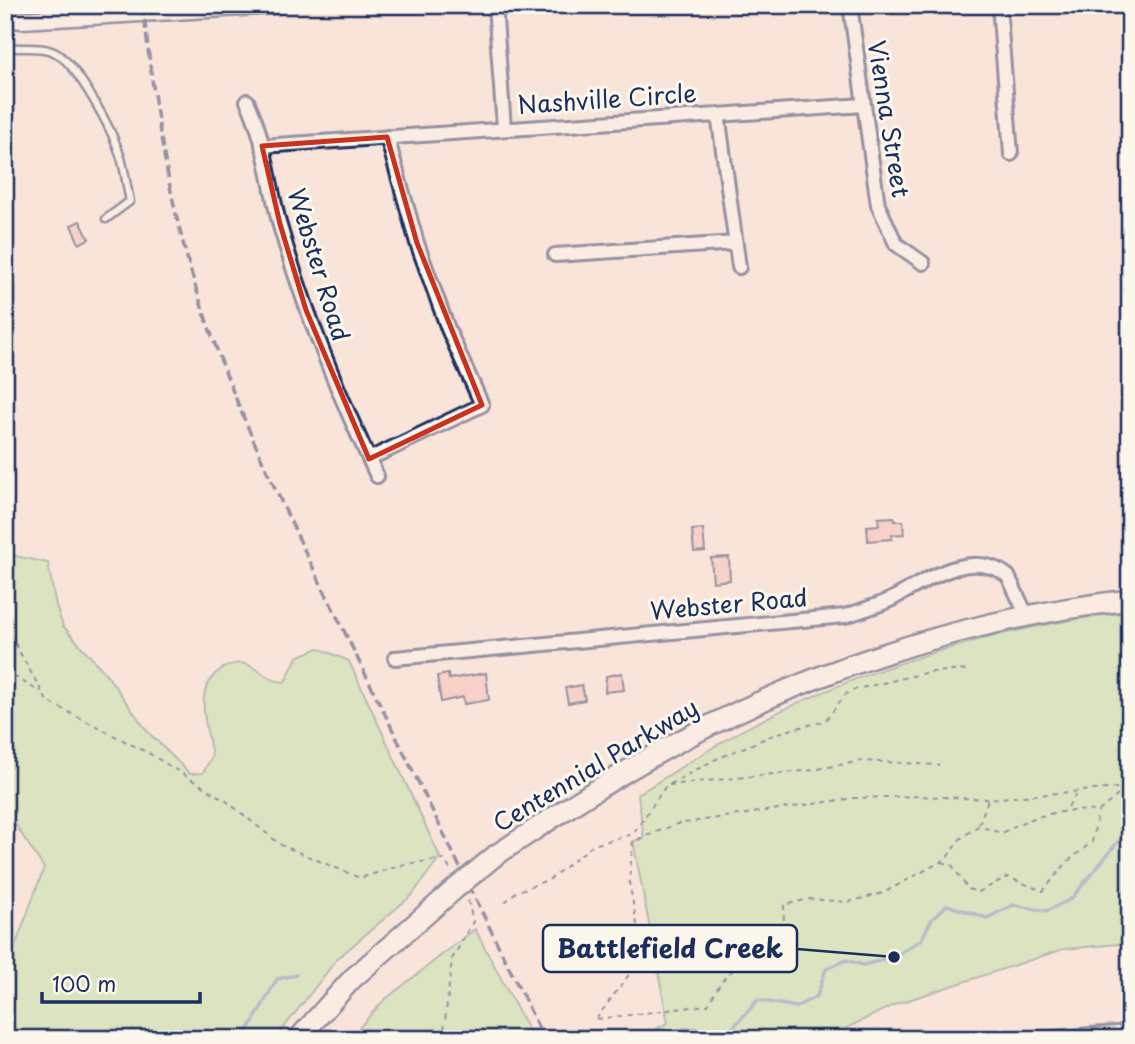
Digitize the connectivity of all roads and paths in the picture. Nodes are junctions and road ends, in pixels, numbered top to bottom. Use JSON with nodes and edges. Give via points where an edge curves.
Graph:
{"nodes":[{"id":1,"x":276,"y":5,"type":"edge"},
{"id":2,"x":495,"y":5,"type":"edge"},
{"id":3,"x":850,"y":5,"type":"edge"},
{"id":4,"x":999,"y":5,"type":"edge"},
{"id":5,"x":5,"y":18,"type":"edge"},
{"id":6,"x":5,"y":47,"type":"edge"},
{"id":7,"x":247,"y":101,"type":"dead end"},
{"id":8,"x":864,"y":105,"type":"junction"},
{"id":9,"x":718,"y":114,"type":"junction"},
{"id":10,"x":504,"y":128,"type":"junction"},
{"id":11,"x":387,"y":137,"type":"junction"},
{"id":12,"x":261,"y":146,"type":"junction"},
{"id":13,"x":1011,"y":154,"type":"dead end"},
{"id":14,"x":106,"y":219,"type":"dead end"},
{"id":15,"x":736,"y":243,"type":"junction"},
{"id":16,"x":555,"y":255,"type":"dead end"},
{"id":17,"x":923,"y":263,"type":"dead end"},
{"id":18,"x":739,"y":267,"type":"dead end"},
{"id":19,"x":369,"y":459,"type":"junction"},
{"id":20,"x":377,"y":475,"type":"dead end"},
{"id":21,"x":1130,"y":600,"type":"edge"},
{"id":22,"x":1027,"y":616,"type":"junction"},
{"id":23,"x":5,"y":626,"type":"edge"},
{"id":24,"x":395,"y":658,"type":"dead end"},
{"id":25,"x":969,"y":670,"type":"dead end"},
{"id":26,"x":5,"y":671,"type":"edge"},
{"id":27,"x":42,"y":693,"type":"junction"},
{"id":28,"x":939,"y":765,"type":"dead end"},
{"id":29,"x":668,"y":785,"type":"junction"},
{"id":30,"x":1129,"y":787,"type":"edge"},
{"id":31,"x":1076,"y":793,"type":"junction"},
{"id":32,"x":988,"y":799,"type":"junction"},
{"id":33,"x":1066,"y":809,"type":"junction"},
{"id":34,"x":1098,"y":811,"type":"junction"},
{"id":35,"x":978,"y":826,"type":"junction"},
{"id":36,"x":444,"y":859,"type":"dead end"},
{"id":37,"x":940,"y":862,"type":"junction"},
{"id":38,"x":505,"y":902,"type":"dead end"},
{"id":39,"x":470,"y":904,"type":"dead end"},
{"id":40,"x":1130,"y":1032,"type":"edge"},
{"id":41,"x":298,"y":1039,"type":"edge"},
{"id":42,"x":443,"y":1039,"type":"edge"},
{"id":43,"x":1038,"y":1039,"type":"edge"}],
"edges":[{"from":1,"to":5,"type":"street","via":[[144,15]]},
{"from":2,"to":10,"type":"street"},
{"from":3,"to":8,"type":"street","name":"Vienna Street"},
{"from":4,"to":13,"type":"street"},
{"from":6,"to":14,"type":"lane","via":[[33,47],[58,54],[74,71],[119,152],[130,201]]},
{"from":7,"to":12,"type":"street","name":"Webster Road"},
{"from":8,"to":9,"type":"street"},
{"from":8,"to":17,"type":"street","name":"Vienna Street","via":[[878,205],[896,244]]},
{"from":9,"to":10,"type":"street","name":"Nashville Circle"},
{"from":9,"to":15,"type":"street","name":"Nashville Circle"},
{"from":10,"to":11,"type":"street","name":"Nashville Circle"},
{"from":11,"to":12,"type":"street","name":"Nashville Circle"},
{"from":11,"to":19,"type":"street","via":[[416,243],[482,405]]},
{"from":12,"to":19,"type":"street","name":"Webster Road","via":[[306,310]]},
{"from":15,"to":16,"type":"street"},
{"from":15,"to":18,"type":"street","name":"Nashville Circle"},
{"from":19,"to":20,"type":"street","name":"Webster Road"},
{"from":21,"to":22,"type":"main road","name":"Centennial Parkway"},
{"from":22,"to":24,"type":"street","name":"Webster Road","via":[[1008,576],[980,563],[955,568],[845,616]]},
{"from":22,"to":41,"type":"main road","name":"Centennial Parkway","bridge":true,"via":[[821,676],[739,711],[643,761],[496,855],[352,979]]},
{"from":23,"to":27,"type":"path"},
{"from":25,"to":29,"type":"path","via":[[929,672],[853,690],[825,721],[778,733]]},
{"from":26,"to":27,"type":"path"},
{"from":27,"to":36,"type":"path","via":[[47,701],[150,754],[225,800],[281,845],[360,878],[405,864]]},
{"from":28,"to":29,"type":"path","via":[[862,761]]},
{"from":29,"to":38,"type":"path","via":[[633,834],[593,845],[550,879],[516,892]]},
{"from":30,"to":31,"type":"path"},
{"from":30,"to":34,"type":"path"},
{"from":31,"to":32,"type":"path"},
{"from":31,"to":33,"type":"path"},
{"from":32,"to":35,"type":"path"},
{"from":32,"to":37,"type":"path","via":[[853,798],[677,824],[633,841],[629,882],[643,956],[596,1019],[708,1005],[734,969],[766,964],[783,950],[784,905],[809,899],[848,902],[883,893]]},
{"from":33,"to":34,"type":"path"},
{"from":33,"to":35,"type":"path","via":[[1025,819],[1002,833]]},
{"from":34,"to":37,"type":"path","via":[[1093,842],[1068,861],[1043,891],[1007,877],[979,891],[968,889],[952,865]]},
{"from":35,"to":37,"type":"path"},
{"from":39,"to":42,"type":"path","via":[[473,922],[452,959]]},
{"from":40,"to":43,"type":"street"}]}
